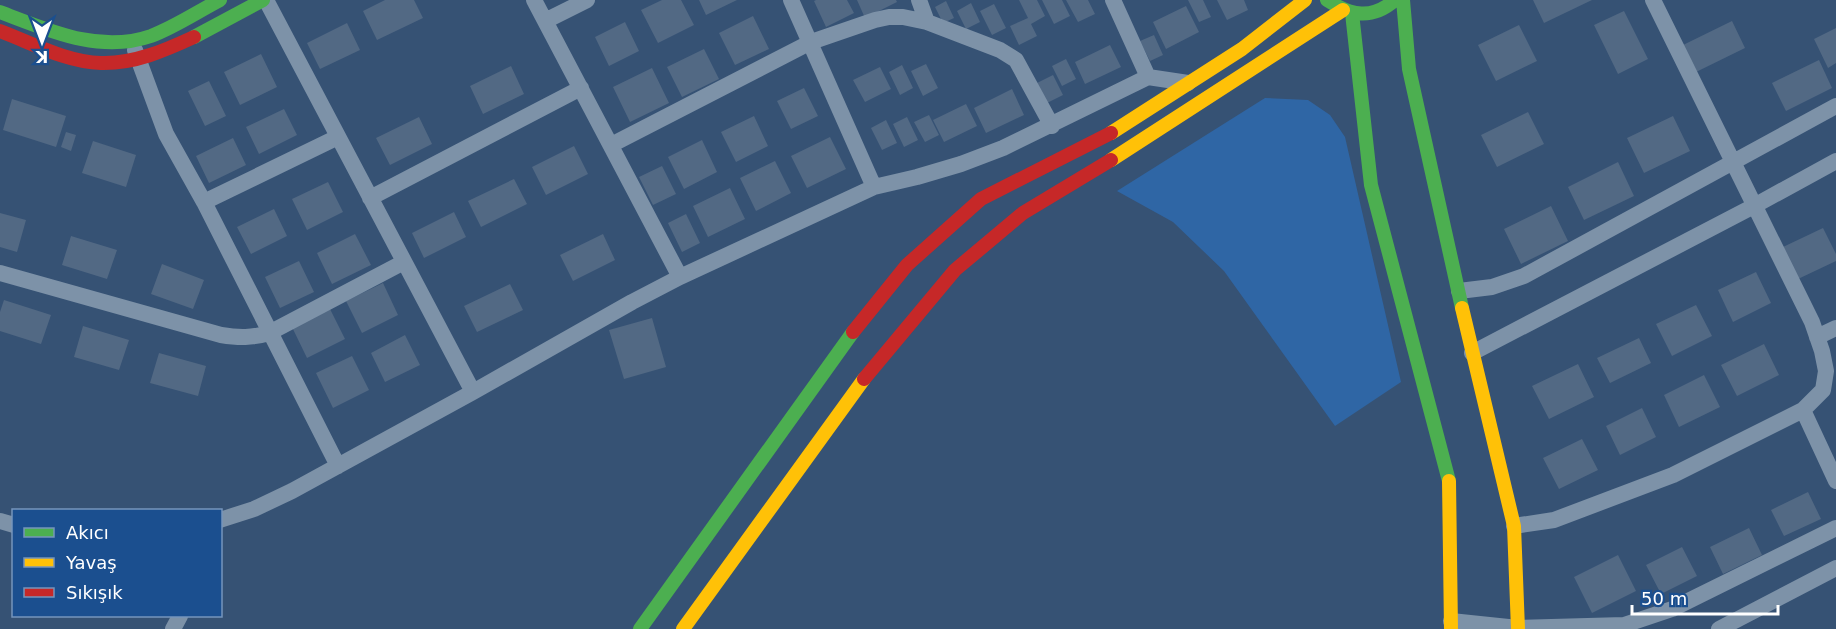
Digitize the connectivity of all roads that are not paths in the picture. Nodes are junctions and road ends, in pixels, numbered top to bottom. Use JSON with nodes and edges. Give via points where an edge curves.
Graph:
{"nodes":[{"id":1,"x":220,"y":0,"type":"edge"},
{"id":2,"x":264,"y":0,"type":"edge"},
{"id":3,"x":534,"y":0,"type":"edge"},
{"id":4,"x":587,"y":0,"type":"edge"},
{"id":5,"x":791,"y":0,"type":"edge"},
{"id":6,"x":919,"y":0,"type":"edge"},
{"id":7,"x":1113,"y":0,"type":"edge"},
{"id":8,"x":1305,"y":0,"type":"edge"},
{"id":9,"x":1327,"y":0,"type":"edge"},
{"id":10,"x":1395,"y":0,"type":"edge"},
{"id":11,"x":1402,"y":0,"type":"edge"},
{"id":12,"x":1653,"y":0,"type":"edge"},
{"id":13,"x":0,"y":12,"type":"edge"},
{"id":14,"x":1347,"y":12,"type":"junction"},
{"id":15,"x":545,"y":21,"type":"junction"},
{"id":16,"x":927,"y":22,"type":"junction"},
{"id":17,"x":2,"y":37,"type":"edge"},
{"id":18,"x":132,"y":41,"type":"junction"},
{"id":19,"x":811,"y":42,"type":"junction"},
{"id":20,"x":137,"y":58,"type":"junction"},
{"id":21,"x":1148,"y":77,"type":"junction"},
{"id":22,"x":1188,"y":83,"type":"junction"},
{"id":23,"x":581,"y":88,"type":"junction"},
{"id":24,"x":1836,"y":106,"type":"edge"},
{"id":25,"x":1052,"y":126,"type":"junction"},
{"id":26,"x":338,"y":137,"type":"junction"},
{"id":27,"x":611,"y":146,"type":"junction"},
{"id":28,"x":1836,"y":161,"type":"edge"},
{"id":29,"x":1733,"y":163,"type":"junction"},
{"id":30,"x":874,"y":187,"type":"junction"},
{"id":31,"x":370,"y":198,"type":"junction"},
{"id":32,"x":204,"y":202,"type":"junction"},
{"id":33,"x":1754,"y":206,"type":"junction"},
{"id":34,"x":404,"y":262,"type":"junction"},
{"id":35,"x":0,"y":273,"type":"edge"},
{"id":36,"x":680,"y":277,"type":"junction"},
{"id":37,"x":1459,"y":291,"type":"junction"},
{"id":38,"x":1836,"y":327,"type":"edge"},
{"id":39,"x":269,"y":333,"type":"junction"},
{"id":40,"x":1817,"y":337,"type":"junction"},
{"id":41,"x":1472,"y":352,"type":"junction"},
{"id":42,"x":473,"y":392,"type":"junction"},
{"id":43,"x":1803,"y":410,"type":"junction"},
{"id":44,"x":338,"y":466,"type":"junction"},
{"id":45,"x":1836,"y":481,"type":"edge"},
{"id":46,"x":222,"y":523,"type":"edge"},
{"id":47,"x":1514,"y":526,"type":"junction"},
{"id":48,"x":1836,"y":528,"type":"edge"},
{"id":49,"x":1836,"y":568,"type":"edge"},
{"id":50,"x":1451,"y":625,"type":"edge"},
{"id":51,"x":1518,"y":628,"type":"edge"},
{"id":52,"x":640,"y":629,"type":"edge"},
{"id":53,"x":683,"y":629,"type":"edge"},
{"id":54,"x":1719,"y":629,"type":"edge"}],
"edges":[{"from":1,"to":18,"type":"street","via":[[166,29]]},
{"from":2,"to":20,"type":"street","via":[[176,45]]},
{"from":2,"to":26,"type":"street"},
{"from":3,"to":15,"type":"street"},
{"from":4,"to":15,"type":"street"},
{"from":5,"to":19,"type":"street"},
{"from":6,"to":16,"type":"street"},
{"from":7,"to":21,"type":"street"},
{"from":8,"to":22,"type":"street","via":[[1242,49]]},
{"from":9,"to":14,"type":"street"},
{"from":10,"to":14,"type":"street","via":[[1380,11]]},
{"from":11,"to":37,"type":"street","via":[[1409,69]]},
{"from":12,"to":29,"type":"street"},
{"from":13,"to":18,"type":"street","via":[[94,43]]},
{"from":14,"to":50,"type":"street","via":[[1371,185],[1450,486]]},
{"from":14,"to":53,"type":"street","via":[[1023,213],[955,270],[865,378]]},
{"from":15,"to":23,"type":"street"},
{"from":16,"to":19,"type":"street","via":[[889,17]]},
{"from":16,"to":25,"type":"street","via":[[1010,55]]},
{"from":17,"to":20,"type":"street","via":[[101,63]]},
{"from":18,"to":20,"type":"street"},
{"from":19,"to":27,"type":"street"},
{"from":19,"to":30,"type":"street"},
{"from":20,"to":32,"type":"street","via":[[166,134]]},
{"from":21,"to":22,"type":"street"},
{"from":21,"to":25,"type":"street"},
{"from":22,"to":52,"type":"street","via":[[1115,131],[981,199],[907,265],[844,343]]},
{"from":23,"to":27,"type":"street"},
{"from":23,"to":31,"type":"street"},
{"from":24,"to":29,"type":"street"},
{"from":25,"to":30,"type":"street","via":[[962,164]]},
{"from":26,"to":31,"type":"street"},
{"from":26,"to":32,"type":"street"},
{"from":27,"to":36,"type":"street"},
{"from":28,"to":33,"type":"street"},
{"from":29,"to":33,"type":"street"},
{"from":29,"to":37,"type":"street","via":[[1524,276]]},
{"from":30,"to":36,"type":"street"},
{"from":31,"to":34,"type":"street"},
{"from":32,"to":39,"type":"street"},
{"from":33,"to":40,"type":"street"},
{"from":33,"to":41,"type":"street"},
{"from":34,"to":39,"type":"street"},
{"from":34,"to":42,"type":"street"},
{"from":35,"to":39,"type":"street","via":[[221,335],[251,338]]},
{"from":36,"to":42,"type":"street"},
{"from":37,"to":41,"type":"street"},
{"from":38,"to":40,"type":"street"},
{"from":39,"to":44,"type":"street"},
{"from":40,"to":43,"type":"street","via":[[1826,371],[1823,390]]},
{"from":41,"to":47,"type":"street"},
{"from":42,"to":44,"type":"street"},
{"from":43,"to":45,"type":"street"},
{"from":43,"to":47,"type":"street","via":[[1673,475],[1554,520]]},
{"from":44,"to":46,"type":"street"},
{"from":47,"to":51,"type":"street"},
{"from":48,"to":51,"type":"street","via":[[1672,609],[1624,625]]},
{"from":49,"to":54,"type":"street"},
{"from":50,"to":51,"type":"street"}]}
